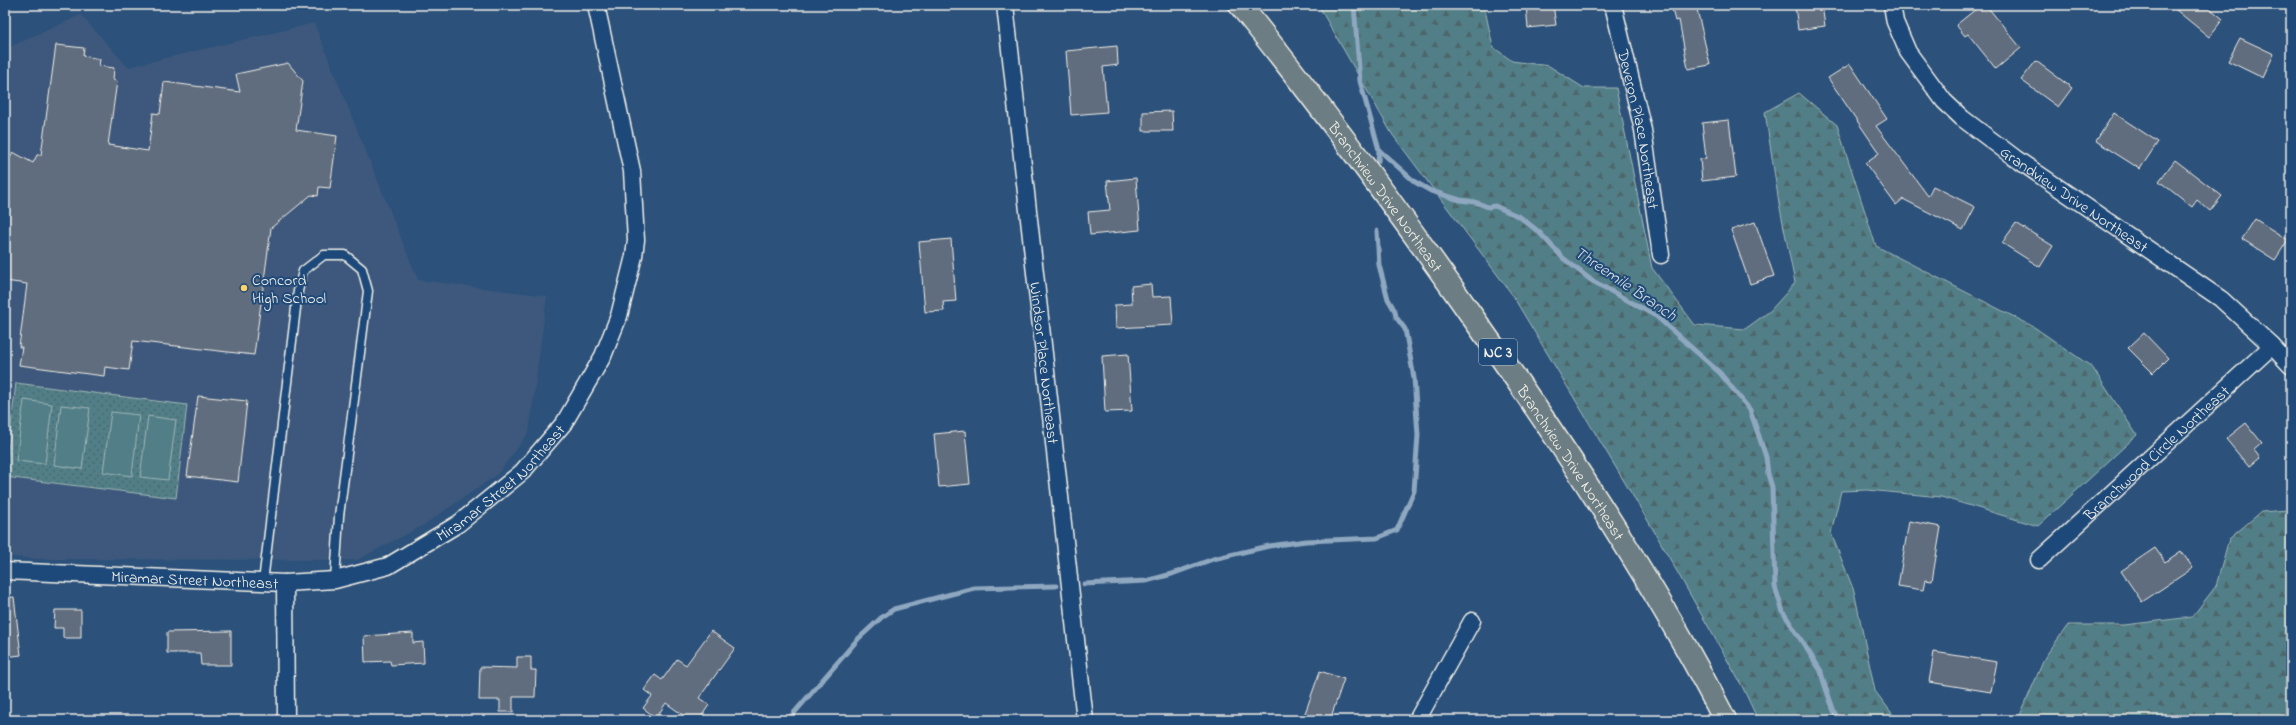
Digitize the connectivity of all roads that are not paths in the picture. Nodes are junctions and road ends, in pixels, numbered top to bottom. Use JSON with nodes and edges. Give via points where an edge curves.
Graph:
{"nodes":[{"id":1,"x":596,"y":5,"type":"edge"},
{"id":2,"x":1005,"y":5,"type":"edge"},
{"id":3,"x":1240,"y":5,"type":"edge"},
{"id":4,"x":1613,"y":5,"type":"edge"},
{"id":5,"x":1892,"y":5,"type":"edge"},
{"id":6,"x":1661,"y":255,"type":"dead end"},
{"id":7,"x":2272,"y":346,"type":"junction"},
{"id":8,"x":2291,"y":366,"type":"edge"},
{"id":9,"x":2039,"y":560,"type":"dead end"},
{"id":10,"x":5,"y":571,"type":"edge"},
{"id":11,"x":335,"y":580,"type":"junction"},
{"id":12,"x":263,"y":582,"type":"junction"},
{"id":13,"x":285,"y":583,"type":"junction"},
{"id":14,"x":1472,"y":621,"type":"dead end"},
{"id":15,"x":286,"y":720,"type":"edge"},
{"id":16,"x":1085,"y":720,"type":"edge"},
{"id":17,"x":1417,"y":720,"type":"edge"},
{"id":18,"x":1725,"y":720,"type":"edge"}],
"edges":[{"from":1,"to":11,"type":"street","name":"Miramar Street Northeast","via":[[632,171],[636,240],[619,316],[602,356],[564,423],[522,472],[458,524],[388,566]]},
{"from":2,"to":16,"type":"street","name":"Windsor Place Northeast"},
{"from":3,"to":18,"type":"main road","name":"Branchview Drive Northeast","number":"NC 3","via":[[1292,69],[1405,221],[1528,395],[1622,538]]},
{"from":4,"to":6,"type":"street","name":"Deveron Place Northeast","via":[[1643,130]]},
{"from":5,"to":7,"type":"street","name":"Grandview Drive Northeast","via":[[1895,22],[1908,52],[1931,86],[1962,118],[2015,158],[2221,299]]},
{"from":7,"to":8,"type":"street","name":"Grandview Drive Northeast"},
{"from":7,"to":9,"type":"street","name":"Branchwood Circle Northeast"},
{"from":10,"to":12,"type":"street","name":"Miramar Street Northeast"},
{"from":11,"to":12,"type":"lane","via":[[338,516],[368,291],[362,269],[346,255],[324,255],[303,271],[299,284]]},
{"from":11,"to":13,"type":"street","name":"Miramar Street Northeast"},
{"from":12,"to":13,"type":"street","name":"Miramar Street Northeast"},
{"from":13,"to":15,"type":"street"},
{"from":14,"to":17,"type":"street"}]}
